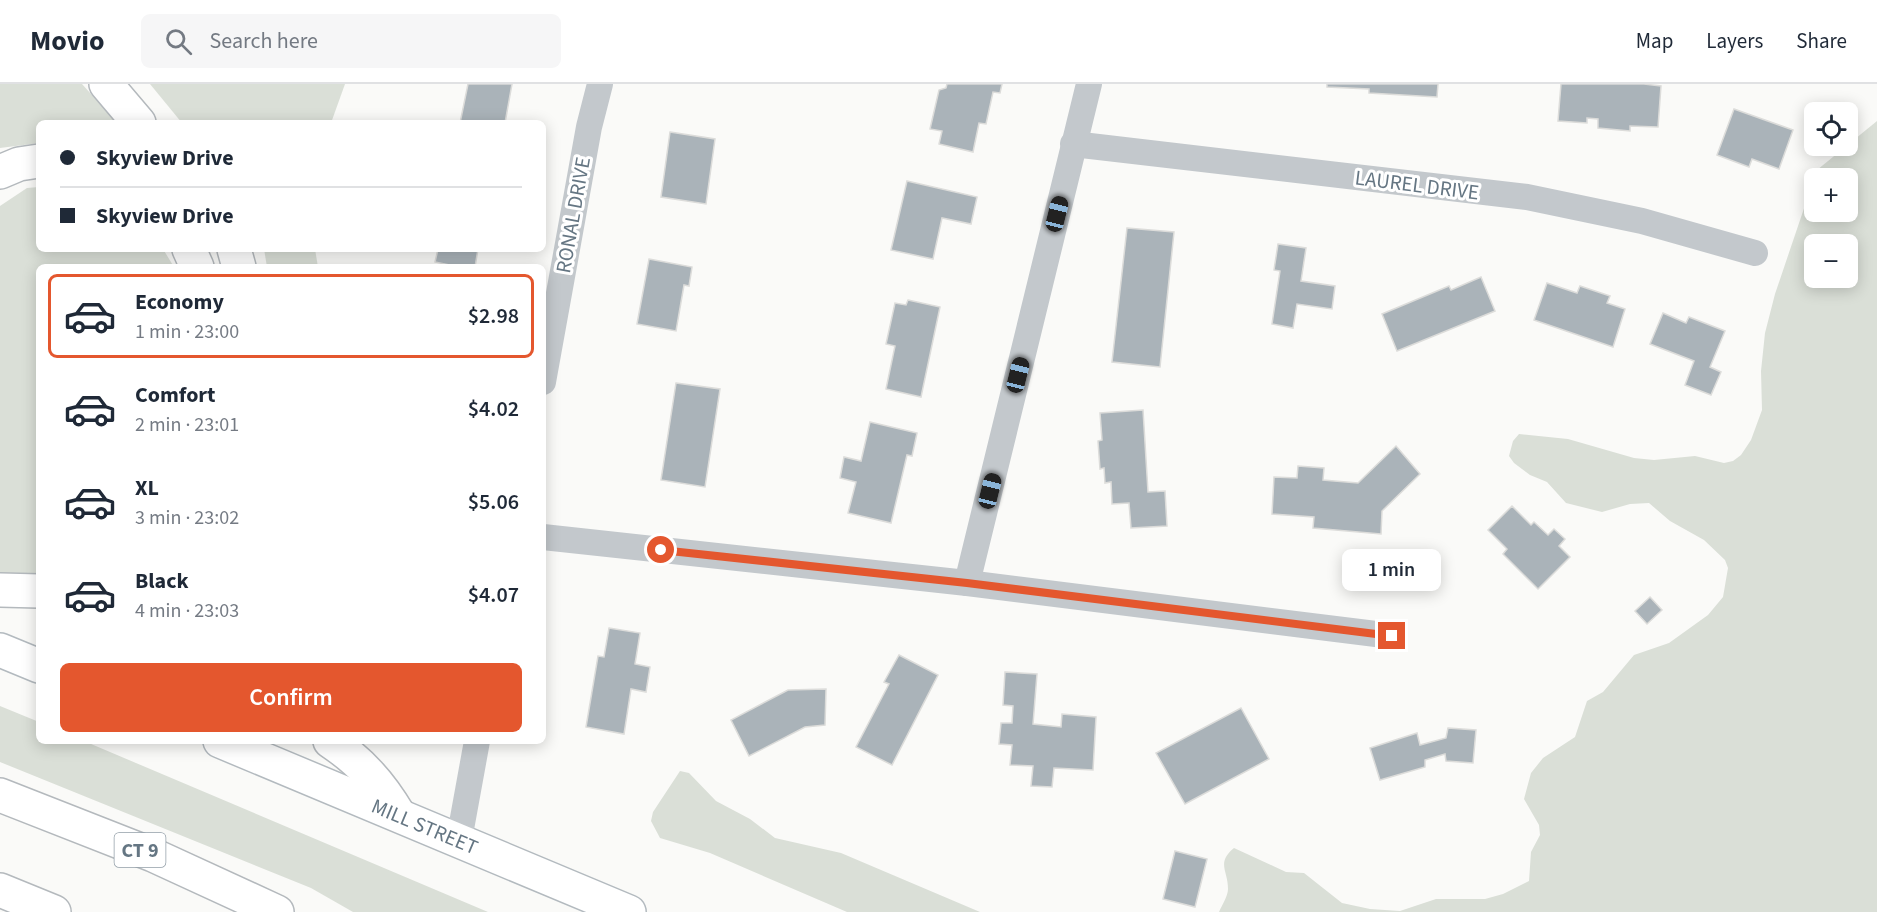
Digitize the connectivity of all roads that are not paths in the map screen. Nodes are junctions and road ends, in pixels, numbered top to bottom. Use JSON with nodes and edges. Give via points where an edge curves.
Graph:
{"nodes":[{"id":1,"x":106,"y":84,"type":"edge"},
{"id":2,"x":600,"y":84,"type":"edge"},
{"id":3,"x":1089,"y":84,"type":"edge"},
{"id":4,"x":136,"y":120,"type":"edge"},
{"id":5,"x":1073,"y":144,"type":"junction"},
{"id":6,"x":36,"y":161,"type":"edge"},
{"id":7,"x":0,"y":171,"type":"edge"},
{"id":8,"x":1755,"y":253,"type":"dead end"},
{"id":9,"x":546,"y":365,"type":"edge"},
{"id":10,"x":546,"y":537,"type":"edge"},
{"id":11,"x":967,"y":583,"type":"junction"},
{"id":12,"x":0,"y":590,"type":"edge"},
{"id":13,"x":36,"y":591,"type":"edge"},
{"id":14,"x":1392,"y":636,"type":"dead end"},
{"id":15,"x":0,"y":650,"type":"edge"},
{"id":16,"x":36,"y":665,"type":"edge"},
{"id":17,"x":227,"y":744,"type":"edge"},
{"id":18,"x":334,"y":744,"type":"edge"},
{"id":19,"x":476,"y":744,"type":"edge"},
{"id":20,"x":0,"y":795,"type":"edge"},
{"id":21,"x":399,"y":815,"type":"junction"},
{"id":22,"x":459,"y":840,"type":"junction"},
{"id":23,"x":0,"y":891,"type":"edge"},
{"id":24,"x":54,"y":912,"type":"edge"},
{"id":25,"x":277,"y":912,"type":"edge"},
{"id":26,"x":628,"y":912,"type":"edge"}],
"edges":[{"from":1,"to":4,"type":"main road"},
{"from":2,"to":9,"type":"street","name":"RONAL DRIVE"},
{"from":3,"to":5,"type":"street"},
{"from":5,"to":8,"type":"street","name":"LAUREL DRIVE","via":[[1527,197],[1642,220]]},
{"from":5,"to":11,"type":"street"},
{"from":6,"to":7,"type":"main road"},
{"from":10,"to":11,"type":"street"},
{"from":11,"to":14,"type":"street"},
{"from":12,"to":13,"type":"main road"},
{"from":15,"to":16,"type":"main road"},
{"from":17,"to":21,"type":"main road","name":"MILL STREET"},
{"from":18,"to":21,"type":"main road","via":[[375,779]]},
{"from":19,"to":22,"type":"street"},
{"from":20,"to":25,"type":"main road","number":"CT 9","via":[[153,855]]},
{"from":21,"to":22,"type":"main road","name":"MILL STREET"},
{"from":22,"to":26,"type":"main road","name":"MILL STREET"},
{"from":23,"to":24,"type":"main road"}]}
